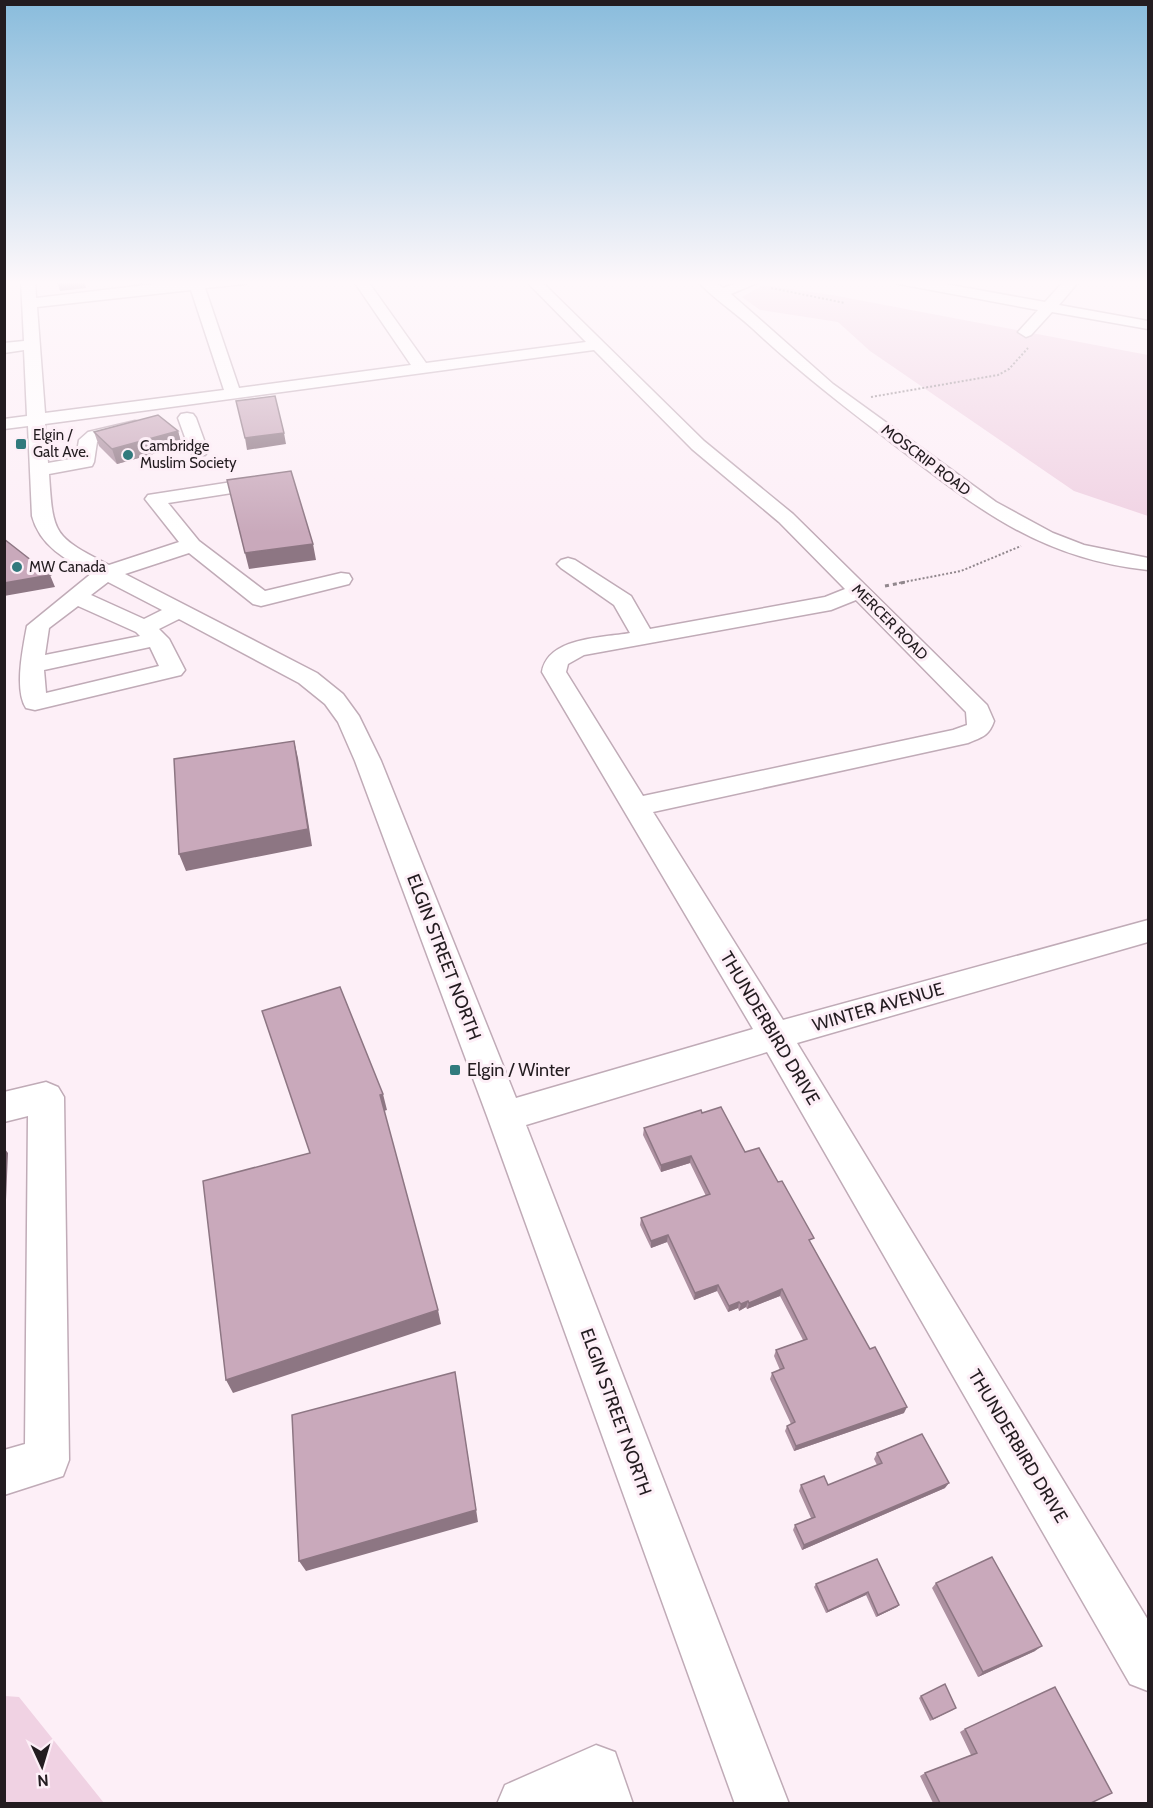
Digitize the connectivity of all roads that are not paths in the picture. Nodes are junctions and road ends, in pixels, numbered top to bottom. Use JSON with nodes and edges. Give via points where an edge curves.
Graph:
{"nodes":[{"id":1,"x":22,"y":364,"type":"edge"},
{"id":2,"x":223,"y":364,"type":"edge"},
{"id":3,"x":418,"y":364,"type":"edge"},
{"id":4,"x":449,"y":364,"type":"edge"},
{"id":5,"x":617,"y":364,"type":"edge"},
{"id":6,"x":800,"y":364,"type":"edge"},
{"id":7,"x":421,"y":368,"type":"junction"},
{"id":8,"x":233,"y":393,"type":"junction"},
{"id":9,"x":180,"y":400,"type":"junction"},
{"id":10,"x":187,"y":418,"type":"junction"},
{"id":11,"x":167,"y":420,"type":"edge"},
{"id":12,"x":20,"y":422,"type":"edge"},
{"id":13,"x":148,"y":423,"type":"edge"},
{"id":14,"x":199,"y":451,"type":"dead end"},
{"id":15,"x":39,"y":470,"type":"junction"},
{"id":16,"x":264,"y":483,"type":"edge"},
{"id":17,"x":192,"y":545,"type":"junction"},
{"id":18,"x":568,"y":564,"type":"dead end"},
{"id":19,"x":1149,"y":564,"type":"edge"},
{"id":20,"x":106,"y":573,"type":"junction"},
{"id":21,"x":341,"y":579,"type":"dead end"},
{"id":22,"x":870,"y":590,"type":"junction"},
{"id":23,"x":77,"y":597,"type":"junction"},
{"id":24,"x":179,"y":611,"type":"junction"},
{"id":25,"x":150,"y":633,"type":"junction"},
{"id":26,"x":644,"y":638,"type":"junction"},
{"id":27,"x":32,"y":665,"type":"junction"},
{"id":28,"x":637,"y":806,"type":"junction"},
{"id":29,"x":1149,"y":931,"type":"edge"},
{"id":30,"x":775,"y":1036,"type":"junction"},
{"id":31,"x":4,"y":1107,"type":"edge"},
{"id":32,"x":506,"y":1116,"type":"junction"},
{"id":33,"x":4,"y":1473,"type":"edge"},
{"id":34,"x":1149,"y":1666,"type":"edge"},
{"id":35,"x":524,"y":1803,"type":"edge"},
{"id":36,"x":606,"y":1803,"type":"edge"},
{"id":37,"x":762,"y":1803,"type":"edge"}],
"edges":[{"from":1,"to":12,"type":"street","name":"ELGIN STREET NORTH"},
{"from":2,"to":8,"type":"street"},
{"from":3,"to":7,"type":"street"},
{"from":4,"to":7,"type":"street"},
{"from":5,"to":22,"type":"street","name":"MERCER ROAD","via":[[698,445]]},
{"from":6,"to":19,"type":"street","name":"MOSCRIP ROAD","via":[[986,506],[1041,537],[1071,548]]},
{"from":7,"to":8,"type":"street"},
{"from":8,"to":9,"type":"street"},
{"from":9,"to":10,"type":"street"},
{"from":9,"to":12,"type":"street"},
{"from":10,"to":11,"type":"street"},
{"from":10,"to":14,"type":"street"},
{"from":12,"to":15,"type":"street","name":"ELGIN STREET NORTH"},
{"from":13,"to":15,"type":"street","via":[[94,436],[88,440],[85,462]]},
{"from":15,"to":20,"type":"street","name":"ELGIN STREET NORTH","via":[[45,527],[58,544]]},
{"from":16,"to":17,"type":"street","via":[[155,499]]},
{"from":17,"to":20,"type":"street"},
{"from":17,"to":21,"type":"street","via":[[261,599]]},
{"from":18,"to":26,"type":"street","via":[[623,601]]},
{"from":20,"to":23,"type":"street"},
{"from":20,"to":24,"type":"street","name":"ELGIN STREET NORTH"},
{"from":22,"to":26,"type":"street","name":"THUNDERBIRD DRIVE","via":[[831,603]]},
{"from":22,"to":28,"type":"street","name":"MERCER ROAD","via":[[978,710],[978,730]]},
{"from":23,"to":25,"type":"street"},
{"from":23,"to":27,"type":"street","via":[[38,626]]},
{"from":24,"to":25,"type":"street"},
{"from":24,"to":32,"type":"street","name":"ELGIN STREET NORTH","via":[[308,678],[334,699],[350,721]]},
{"from":25,"to":27,"type":"street"},
{"from":25,"to":27,"type":"street","via":[[173,670],[35,703]]},
{"from":26,"to":28,"type":"street","name":"THUNDERBIRD DRIVE","via":[[578,649],[562,655],[554,664],[557,680]]},
{"from":28,"to":30,"type":"street","name":"THUNDERBIRD DRIVE"},
{"from":29,"to":30,"type":"street","name":"WINTER AVENUE"},
{"from":30,"to":32,"type":"street","name":"WINTER AVENUE"},
{"from":30,"to":34,"type":"street","name":"THUNDERBIRD DRIVE"},
{"from":31,"to":33,"type":"street","via":[[46,1097],[47,1460]]},
{"from":32,"to":37,"type":"street","name":"ELGIN STREET NORTH"},
{"from":35,"to":36,"type":"street","via":[[596,1771]]}]}
